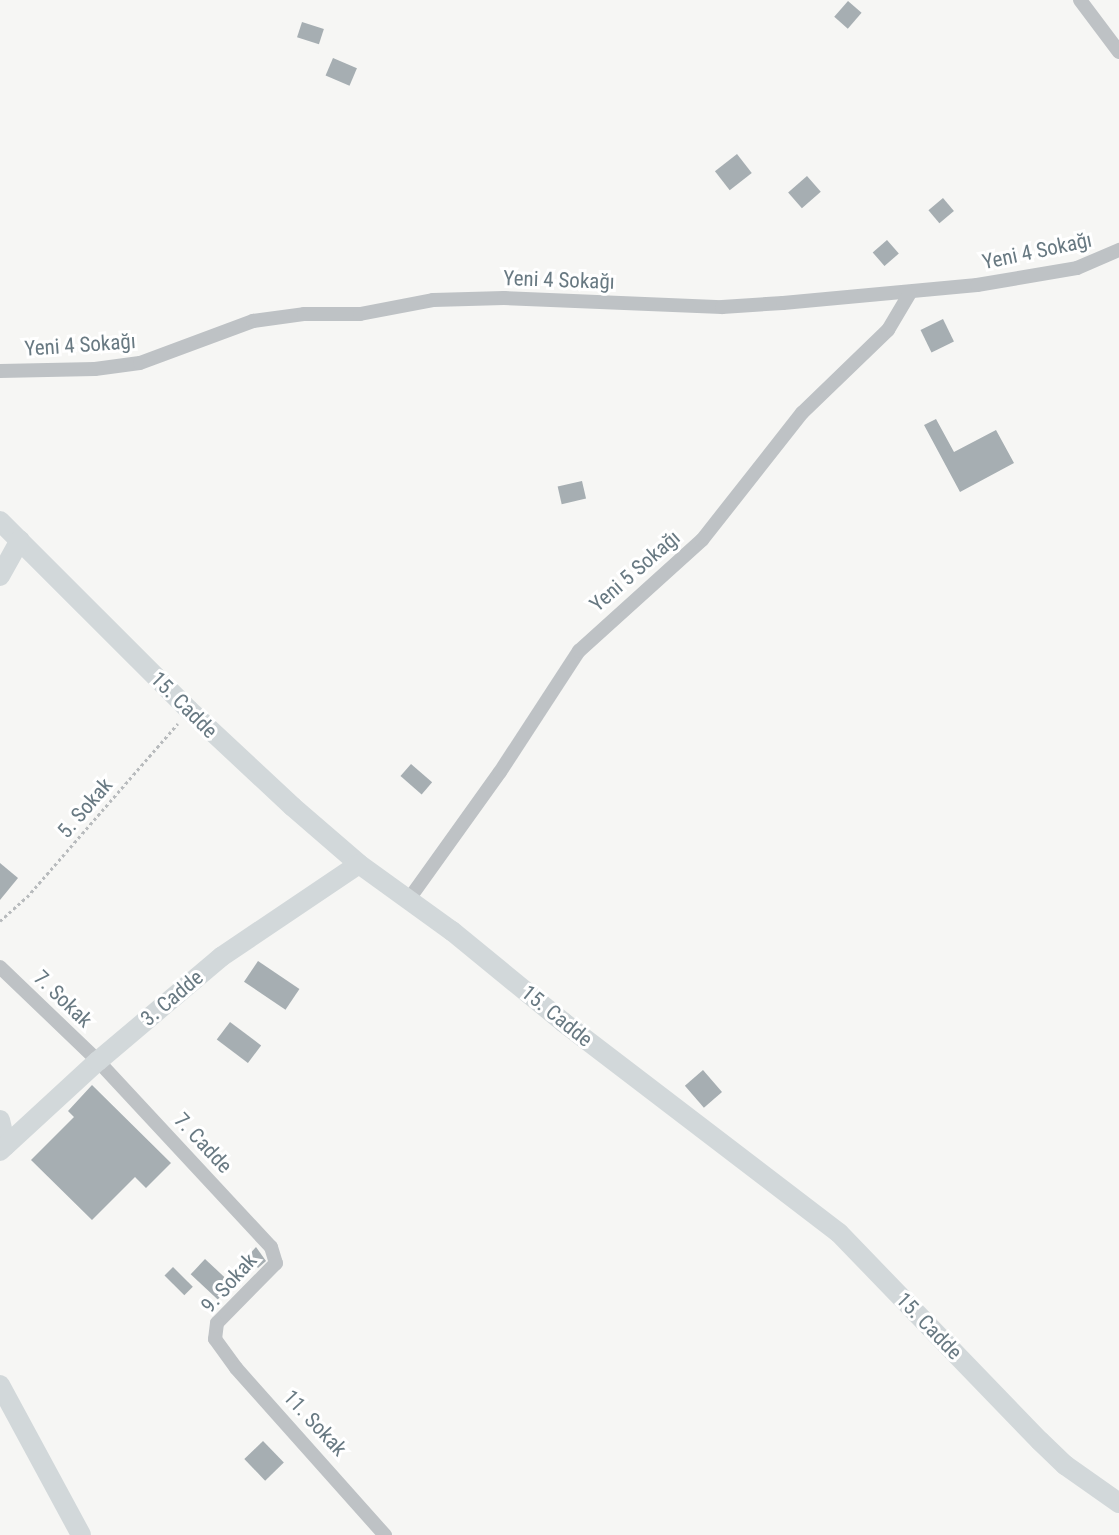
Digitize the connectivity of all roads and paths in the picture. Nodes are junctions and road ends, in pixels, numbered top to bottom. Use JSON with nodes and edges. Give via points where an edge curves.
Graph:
{"nodes":[{"id":1,"x":1080,"y":0,"type":"edge"},
{"id":2,"x":1119,"y":52,"type":"edge"},
{"id":3,"x":1119,"y":250,"type":"edge"},
{"id":4,"x":910,"y":293,"type":"junction"},
{"id":5,"x":0,"y":371,"type":"edge"},
{"id":6,"x":0,"y":520,"type":"edge"},
{"id":7,"x":20,"y":540,"type":"junction"},
{"id":8,"x":0,"y":576,"type":"edge"},
{"id":9,"x":189,"y":710,"type":"junction"},
{"id":10,"x":359,"y":864,"type":"junction"},
{"id":11,"x":410,"y":899,"type":"junction"},
{"id":12,"x":0,"y":921,"type":"edge"},
{"id":13,"x":0,"y":967,"type":"edge"},
{"id":14,"x":98,"y":1061,"type":"junction"},
{"id":15,"x":0,"y":1120,"type":"edge"},
{"id":16,"x":3,"y":1148,"type":"edge"},
{"id":17,"x":277,"y":1256,"type":"joint"},
{"id":18,"x":215,"y":1339,"type":"joint"},
{"id":19,"x":0,"y":1385,"type":"edge"},
{"id":20,"x":1119,"y":1503,"type":"edge"},
{"id":21,"x":81,"y":1535,"type":"edge"},
{"id":22,"x":385,"y":1535,"type":"edge"}],
"edges":[{"from":1,"to":2,"type":"street"},
{"from":3,"to":4,"type":"street","name":"Yeni 4 Sokağı","via":[[1077,268]]},
{"from":4,"to":5,"type":"street","name":"Yeni 4 Sokağı","via":[[722,307],[504,298],[433,300],[360,314],[303,314],[253,321],[140,363],[94,369]]},
{"from":4,"to":11,"type":"street","name":"Yeni 5 Sokağı","via":[[888,330],[802,413],[702,540],[579,651],[474,812]]},
{"from":6,"to":7,"type":"street","name":"15. Cadde"},
{"from":7,"to":8,"type":"street"},
{"from":7,"to":9,"type":"street","name":"15. Cadde"},
{"from":9,"to":10,"type":"street","name":"15. Cadde"},
{"from":9,"to":12,"type":"path","name":"5. Sokak","via":[[35,888]]},
{"from":10,"to":11,"type":"street","name":"15. Cadde"},
{"from":10,"to":14,"type":"street","name":"3. Cadde","via":[[230,950]]},
{"from":11,"to":20,"type":"street","name":"15. Cadde","via":[[563,1022],[839,1233],[1040,1441],[1079,1476]]},
{"from":13,"to":14,"type":"street","name":"7. Sokak"},
{"from":14,"to":16,"type":"street","name":"3. Cadde"},
{"from":14,"to":17,"type":"street","name":"7. Cadde"},
{"from":15,"to":16,"type":"street"},
{"from":17,"to":18,"type":"street","name":"9. Sokak","via":[[266,1276],[217,1323]]},
{"from":18,"to":22,"type":"street","name":"11. Sokak","via":[[236,1368]]},
{"from":19,"to":21,"type":"street"}]}
